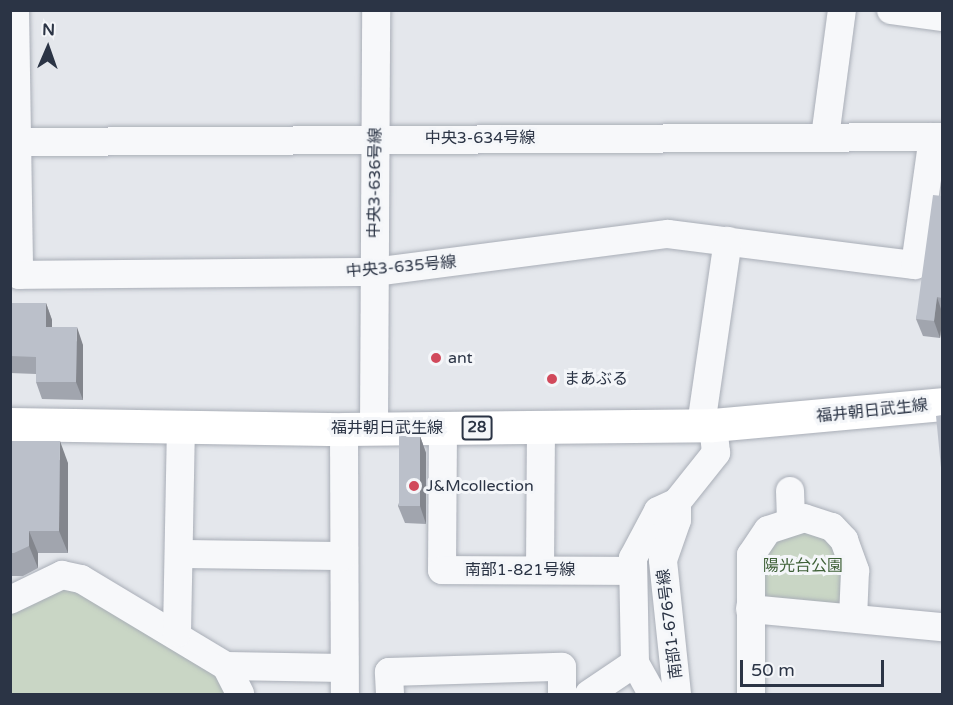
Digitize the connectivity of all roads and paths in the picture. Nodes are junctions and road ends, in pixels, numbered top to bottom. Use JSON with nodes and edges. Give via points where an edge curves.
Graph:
{"nodes":[{"id":1,"x":15,"y":10,"type":"edge"},
{"id":2,"x":376,"y":10,"type":"edge"},
{"id":3,"x":842,"y":10,"type":"edge"},
{"id":4,"x":891,"y":10,"type":"edge"},
{"id":5,"x":942,"y":17,"type":"edge"},
{"id":6,"x":825,"y":137,"type":"junction"},
{"id":7,"x":938,"y":137,"type":"edge"},
{"id":8,"x":376,"y":139,"type":"junction"},
{"id":9,"x":18,"y":142,"type":"junction"},
{"id":10,"x":728,"y":242,"type":"junction"},
{"id":11,"x":374,"y":272,"type":"junction"},
{"id":12,"x":15,"y":275,"type":"edge"},
{"id":13,"x":942,"y":404,"type":"edge"},
{"id":14,"x":10,"y":424,"type":"edge"},
{"id":15,"x":707,"y":425,"type":"junction"},
{"id":16,"x":541,"y":427,"type":"junction"},
{"id":17,"x":181,"y":428,"type":"junction"},
{"id":18,"x":359,"y":428,"type":"junction"},
{"id":19,"x":443,"y":428,"type":"junction"},
{"id":20,"x":790,"y":491,"type":"dead end"},
{"id":21,"x":677,"y":502,"type":"junction"},
{"id":22,"x":791,"y":519,"type":"junction"},
{"id":23,"x":179,"y":554,"type":"junction"},
{"id":24,"x":343,"y":555,"type":"junction"},
{"id":25,"x":540,"y":569,"type":"junction"},
{"id":26,"x":631,"y":571,"type":"junction"},
{"id":27,"x":10,"y":600,"type":"edge"},
{"id":28,"x":750,"y":609,"type":"junction"},
{"id":29,"x":853,"y":618,"type":"junction"},
{"id":30,"x":942,"y":627,"type":"edge"},
{"id":31,"x":177,"y":633,"type":"junction"},
{"id":32,"x":636,"y":663,"type":"junction"},
{"id":33,"x":226,"y":666,"type":"junction"},
{"id":34,"x":344,"y":681,"type":"edge"},
{"id":35,"x":240,"y":694,"type":"edge"},
{"id":36,"x":390,"y":694,"type":"edge"},
{"id":37,"x":562,"y":694,"type":"edge"},
{"id":38,"x":589,"y":694,"type":"edge"},
{"id":39,"x":652,"y":694,"type":"edge"},
{"id":40,"x":677,"y":694,"type":"edge"},
{"id":41,"x":751,"y":694,"type":"edge"}],
"edges":[{"from":1,"to":9,"type":"street","name":"中央3-635号線"},
{"from":2,"to":8,"type":"street","name":"中央3-636号線"},
{"from":3,"to":6,"type":"street"},
{"from":4,"to":5,"type":"street"},
{"from":6,"to":7,"type":"street","name":"中央3-634号線"},
{"from":6,"to":8,"type":"street","name":"中央3-634号線"},
{"from":7,"to":10,"type":"street","name":"中央3-635号線","via":[[915,265]]},
{"from":8,"to":9,"type":"street","name":"中央3-634号線"},
{"from":8,"to":11,"type":"street","name":"中央3-636号線"},
{"from":9,"to":12,"type":"street","name":"中央3-635号線"},
{"from":10,"to":11,"type":"street","name":"中央3-635号線","via":[[668,234]]},
{"from":10,"to":15,"type":"street"},
{"from":11,"to":12,"type":"street","name":"中央3-635号線"},
{"from":11,"to":18,"type":"street","name":"中央3-636号線"},
{"from":13,"to":15,"type":"main road","name":"福井朝日武生線","number":"28"},
{"from":14,"to":17,"type":"main road","name":"福井朝日武生線","number":"28"},
{"from":15,"to":16,"type":"main road","name":"福井朝日武生線","number":"28"},
{"from":15,"to":21,"type":"street","via":[[716,453]]},
{"from":16,"to":19,"type":"main road","name":"福井朝日武生線","number":"28"},
{"from":16,"to":25,"type":"street"},
{"from":17,"to":18,"type":"main road","name":"福井朝日武生線","number":"28"},
{"from":17,"to":23,"type":"street"},
{"from":18,"to":19,"type":"main road","name":"福井朝日武生線","number":"28"},
{"from":18,"to":24,"type":"street","name":"中央3-636号線"},
{"from":19,"to":25,"type":"street","name":"南部1-821号線","via":[[442,570]]},
{"from":20,"to":22,"type":"street"},
{"from":21,"to":26,"type":"street","via":[[658,511],[646,528]]},
{"from":21,"to":40,"type":"street","name":"南部1-676号線","via":[[678,520],[663,570]]},
{"from":22,"to":28,"type":"street","via":[[757,540],[751,555]]},
{"from":22,"to":29,"type":"street","via":[[820,522],[844,540],[855,571]]},
{"from":23,"to":24,"type":"street"},
{"from":23,"to":31,"type":"street"},
{"from":24,"to":34,"type":"street","name":"中央3-636号線"},
{"from":25,"to":26,"type":"street","name":"南部1-821号線"},
{"from":26,"to":32,"type":"street"},
{"from":27,"to":31,"type":"street","via":[[62,575],[96,586]]},
{"from":28,"to":29,"type":"street"},
{"from":28,"to":41,"type":"street"},
{"from":29,"to":30,"type":"street"},
{"from":31,"to":33,"type":"street"},
{"from":32,"to":38,"type":"street"},
{"from":32,"to":39,"type":"street"},
{"from":33,"to":34,"type":"street"},
{"from":33,"to":35,"type":"street"},
{"from":36,"to":37,"type":"street","via":[[389,672],[562,667]]}]}
